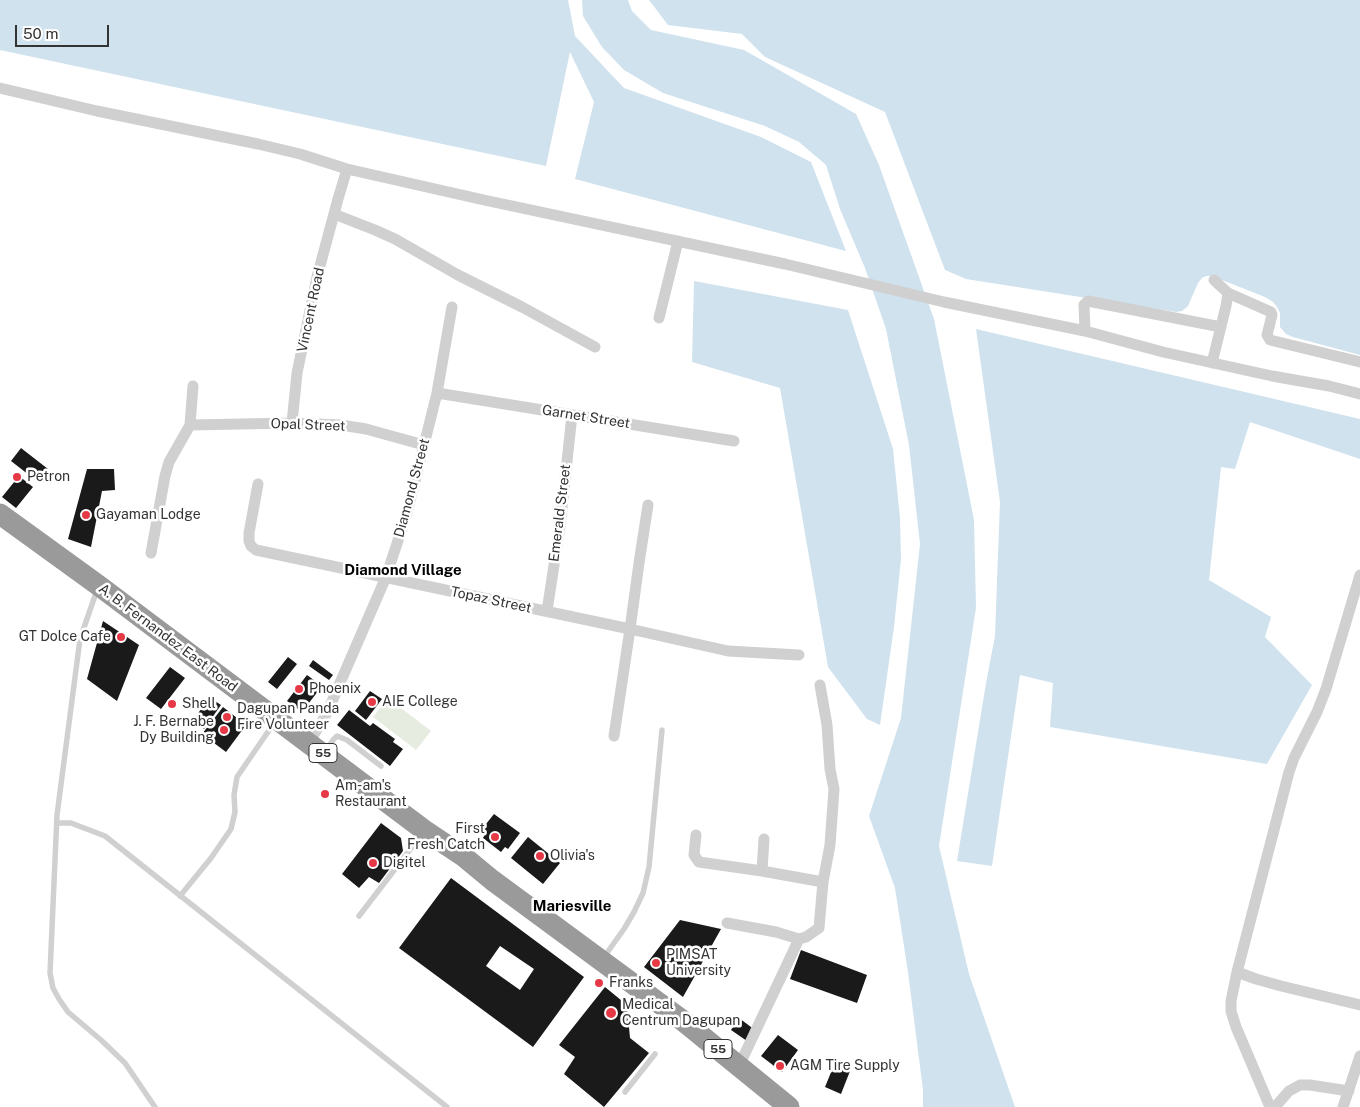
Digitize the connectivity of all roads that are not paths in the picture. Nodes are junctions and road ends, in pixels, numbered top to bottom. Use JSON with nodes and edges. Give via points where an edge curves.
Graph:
{"nodes":[{"id":1,"x":0,"y":88,"type":"edge"},
{"id":2,"x":347,"y":169,"type":"junction"},
{"id":3,"x":334,"y":214,"type":"junction"},
{"id":4,"x":678,"y":241,"type":"junction"},
{"id":5,"x":1214,"y":280,"type":"dead end"},
{"id":6,"x":1228,"y":293,"type":"junction"},
{"id":7,"x":452,"y":308,"type":"dead end"},
{"id":8,"x":659,"y":318,"type":"dead end"},
{"id":9,"x":1221,"y":327,"type":"junction"},
{"id":10,"x":1085,"y":331,"type":"junction"},
{"id":11,"x":595,"y":347,"type":"dead end"},
{"id":12,"x":1360,"y":362,"type":"edge"},
{"id":13,"x":1212,"y":363,"type":"junction"},
{"id":14,"x":193,"y":386,"type":"dead end"},
{"id":15,"x":437,"y":393,"type":"junction"},
{"id":16,"x":1360,"y":394,"type":"edge"},
{"id":17,"x":572,"y":415,"type":"junction"},
{"id":18,"x":292,"y":423,"type":"junction"},
{"id":19,"x":190,"y":425,"type":"junction"},
{"id":20,"x":734,"y":441,"type":"dead end"},
{"id":21,"x":424,"y":445,"type":"junction"},
{"id":22,"x":258,"y":484,"type":"dead end"},
{"id":23,"x":648,"y":505,"type":"dead end"},
{"id":24,"x":0,"y":514,"type":"edge"},
{"id":25,"x":151,"y":553,"type":"dead end"},
{"id":26,"x":1360,"y":575,"type":"edge"},
{"id":27,"x":386,"y":577,"type":"junction"},
{"id":28,"x":98,"y":585,"type":"junction"},
{"id":29,"x":547,"y":611,"type":"junction"},
{"id":30,"x":630,"y":629,"type":"junction"},
{"id":31,"x":799,"y":655,"type":"dead end"},
{"id":32,"x":820,"y":685,"type":"dead end"},
{"id":33,"x":277,"y":719,"type":"junction"},
{"id":34,"x":662,"y":730,"type":"dead end"},
{"id":35,"x":614,"y":736,"type":"dead end"},
{"id":36,"x":316,"y":748,"type":"junction"},
{"id":37,"x":381,"y":766,"type":"dead end"},
{"id":38,"x":57,"y":823,"type":"junction"},
{"id":39,"x":424,"y":830,"type":"junction"},
{"id":40,"x":696,"y":835,"type":"dead end"},
{"id":41,"x":764,"y":839,"type":"dead end"},
{"id":42,"x":762,"y":871,"type":"junction"},
{"id":43,"x":823,"y":882,"type":"junction"},
{"id":44,"x":180,"y":896,"type":"junction"},
{"id":45,"x":359,"y":916,"type":"dead end"},
{"id":46,"x":727,"y":923,"type":"dead end"},
{"id":47,"x":800,"y":939,"type":"junction"},
{"id":48,"x":602,"y":960,"type":"junction"},
{"id":49,"x":1237,"y":972,"type":"junction"},
{"id":50,"x":1360,"y":1004,"type":"edge"},
{"id":51,"x":655,"y":1054,"type":"dead end"},
{"id":52,"x":1360,"y":1056,"type":"edge"},
{"id":53,"x":739,"y":1066,"type":"junction"},
{"id":54,"x":1348,"y":1091,"type":"junction"},
{"id":55,"x":625,"y":1092,"type":"dead end"},
{"id":56,"x":156,"y":1107,"type":"edge"},
{"id":57,"x":447,"y":1107,"type":"edge"},
{"id":58,"x":789,"y":1107,"type":"edge"},
{"id":59,"x":1270,"y":1107,"type":"edge"},
{"id":60,"x":1275,"y":1107,"type":"edge"},
{"id":61,"x":1343,"y":1107,"type":"edge"}],
"edges":[{"from":1,"to":2,"type":"street","via":[[258,144]]},
{"from":2,"to":3,"type":"street","name":"Vincent Road"},
{"from":2,"to":4,"type":"street"},
{"from":3,"to":11,"type":"street","via":[[395,239]]},
{"from":3,"to":18,"type":"street","name":"Vincent Road","via":[[297,373]]},
{"from":4,"to":8,"type":"street"},
{"from":4,"to":10,"type":"street"},
{"from":5,"to":6,"type":"street"},
{"from":6,"to":9,"type":"street"},
{"from":6,"to":12,"type":"street","via":[[1271,312],[1267,335],[1270,340]]},
{"from":7,"to":15,"type":"street","name":"Diamond Street"},
{"from":9,"to":10,"type":"street","via":[[1088,301],[1084,305]]},
{"from":9,"to":13,"type":"street"},
{"from":10,"to":13,"type":"street"},
{"from":13,"to":16,"type":"street"},
{"from":14,"to":19,"type":"street"},
{"from":15,"to":17,"type":"street","name":"Garnet Street"},
{"from":15,"to":21,"type":"street","name":"Diamond Street"},
{"from":17,"to":20,"type":"street","name":"Garnet Street"},
{"from":17,"to":29,"type":"street","name":"Emerald Street"},
{"from":18,"to":19,"type":"street","name":"Opal Street"},
{"from":18,"to":21,"type":"street","name":"Opal Street","via":[[366,429]]},
{"from":19,"to":25,"type":"street","via":[[169,462]]},
{"from":21,"to":27,"type":"street","name":"Diamond Street","via":[[407,514]]},
{"from":22,"to":27,"type":"street","name":"Topaz Street","via":[[249,533],[251,546],[256,550]]},
{"from":23,"to":30,"type":"street"},
{"from":24,"to":28,"type":"highway","name":"A. B. Fernandez East Road","number":"55"},
{"from":26,"to":49,"type":"street","via":[[1326,688],[1289,772]]},
{"from":27,"to":29,"type":"street","name":"Topaz Street"},
{"from":27,"to":36,"type":"street","name":"Diamond Street","via":[[327,713]]},
{"from":28,"to":33,"type":"highway","name":"A. B. Fernandez East Road","number":"55"},
{"from":28,"to":38,"type":"lane","via":[[80,639]]},
{"from":29,"to":30,"type":"street","name":"Topaz Street"},
{"from":30,"to":31,"type":"street","name":"Topaz Street","via":[[728,651]]},
{"from":30,"to":35,"type":"street"},
{"from":32,"to":43,"type":"street","via":[[834,789],[830,845]]},
{"from":33,"to":36,"type":"highway","name":"A. B. Fernandez East Road","number":"55"},
{"from":33,"to":44,"type":"lane","via":[[237,777],[231,829]]},
{"from":34,"to":48,"type":"lane","via":[[649,867],[634,912]]},
{"from":36,"to":37,"type":"lane","via":[[337,736]]},
{"from":36,"to":39,"type":"highway","name":"A. B. Fernandez East Road","number":"55"},
{"from":38,"to":44,"type":"lane","via":[[71,823],[105,836]]},
{"from":38,"to":56,"type":"lane","via":[[50,973],[53,988],[68,1012],[125,1064]]},
{"from":39,"to":45,"type":"lane"},
{"from":39,"to":48,"type":"highway","name":"A. B. Fernandez East Road","number":"55"},
{"from":40,"to":42,"type":"street","via":[[694,855],[699,862]]},
{"from":41,"to":42,"type":"street"},
{"from":42,"to":43,"type":"street"},
{"from":43,"to":47,"type":"street","via":[[819,928]]},
{"from":44,"to":57,"type":"lane"},
{"from":46,"to":47,"type":"street"},
{"from":47,"to":53,"type":"street"},
{"from":48,"to":53,"type":"highway","name":"A. B. Fernandez East Road","number":"55"},
{"from":49,"to":50,"type":"street"},
{"from":49,"to":59,"type":"street","via":[[1231,1011]]},
{"from":51,"to":55,"type":"lane"},
{"from":52,"to":54,"type":"street"},
{"from":53,"to":58,"type":"highway","name":"A. B. Fernandez East Road","number":"55"},
{"from":54,"to":60,"type":"street","via":[[1300,1085],[1289,1091]]},
{"from":54,"to":61,"type":"street"}]}
